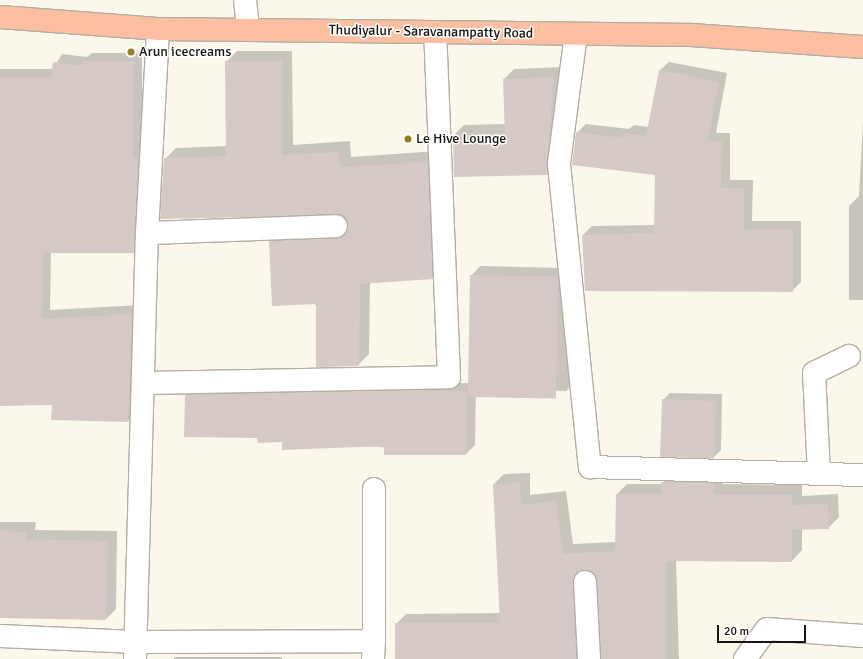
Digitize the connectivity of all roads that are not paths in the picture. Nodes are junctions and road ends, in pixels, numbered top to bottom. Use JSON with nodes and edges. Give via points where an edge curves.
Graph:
{"nodes":[{"id":1,"x":245,"y":0,"type":"edge"},
{"id":2,"x":0,"y":17,"type":"edge"},
{"id":3,"x":158,"y":29,"type":"junction"},
{"id":4,"x":248,"y":30,"type":"junction"},
{"id":5,"x":436,"y":32,"type":"junction"},
{"id":6,"x":576,"y":34,"type":"junction"},
{"id":7,"x":863,"y":47,"type":"edge"},
{"id":8,"x":336,"y":226,"type":"dead end"},
{"id":9,"x":147,"y":233,"type":"junction"},
{"id":10,"x":849,"y":356,"type":"dead end"},
{"id":11,"x":144,"y":382,"type":"junction"},
{"id":12,"x":819,"y":474,"type":"junction"},
{"id":13,"x":863,"y":475,"type":"edge"},
{"id":14,"x":374,"y":489,"type":"dead end"},
{"id":15,"x":585,"y":582,"type":"dead end"},
{"id":16,"x":0,"y":636,"type":"edge"},
{"id":17,"x":863,"y":636,"type":"edge"},
{"id":18,"x":374,"y":650,"type":"edge"},
{"id":19,"x":135,"y":651,"type":"edge"},
{"id":20,"x":589,"y":659,"type":"edge"},
{"id":21,"x":745,"y":659,"type":"edge"}],
"edges":[{"from":1,"to":4,"type":"street"},
{"from":2,"to":3,"type":"main road","name":"Thudiyalur - Saravanampatty Road"},
{"from":3,"to":4,"type":"main road","name":"Thudiyalur - Saravanampatty Road"},
{"from":3,"to":9,"type":"street"},
{"from":4,"to":5,"type":"main road","name":"Thudiyalur - Saravanampatty Road"},
{"from":5,"to":6,"type":"main road","name":"Thudiyalur - Saravanampatty Road"},
{"from":5,"to":11,"type":"street","via":[[449,377]]},
{"from":6,"to":7,"type":"main road","name":"Thudiyalur - Saravanampatty Road","via":[[692,35]]},
{"from":6,"to":12,"type":"street","via":[[559,164],[590,468]]},
{"from":8,"to":9,"type":"street"},
{"from":9,"to":11,"type":"street"},
{"from":10,"to":12,"type":"street","via":[[814,373]]},
{"from":11,"to":19,"type":"street"},
{"from":12,"to":13,"type":"street"},
{"from":14,"to":18,"type":"street"},
{"from":15,"to":20,"type":"street"},
{"from":16,"to":19,"type":"street"},
{"from":17,"to":21,"type":"street","via":[[767,629]]},
{"from":18,"to":19,"type":"street"}]}
